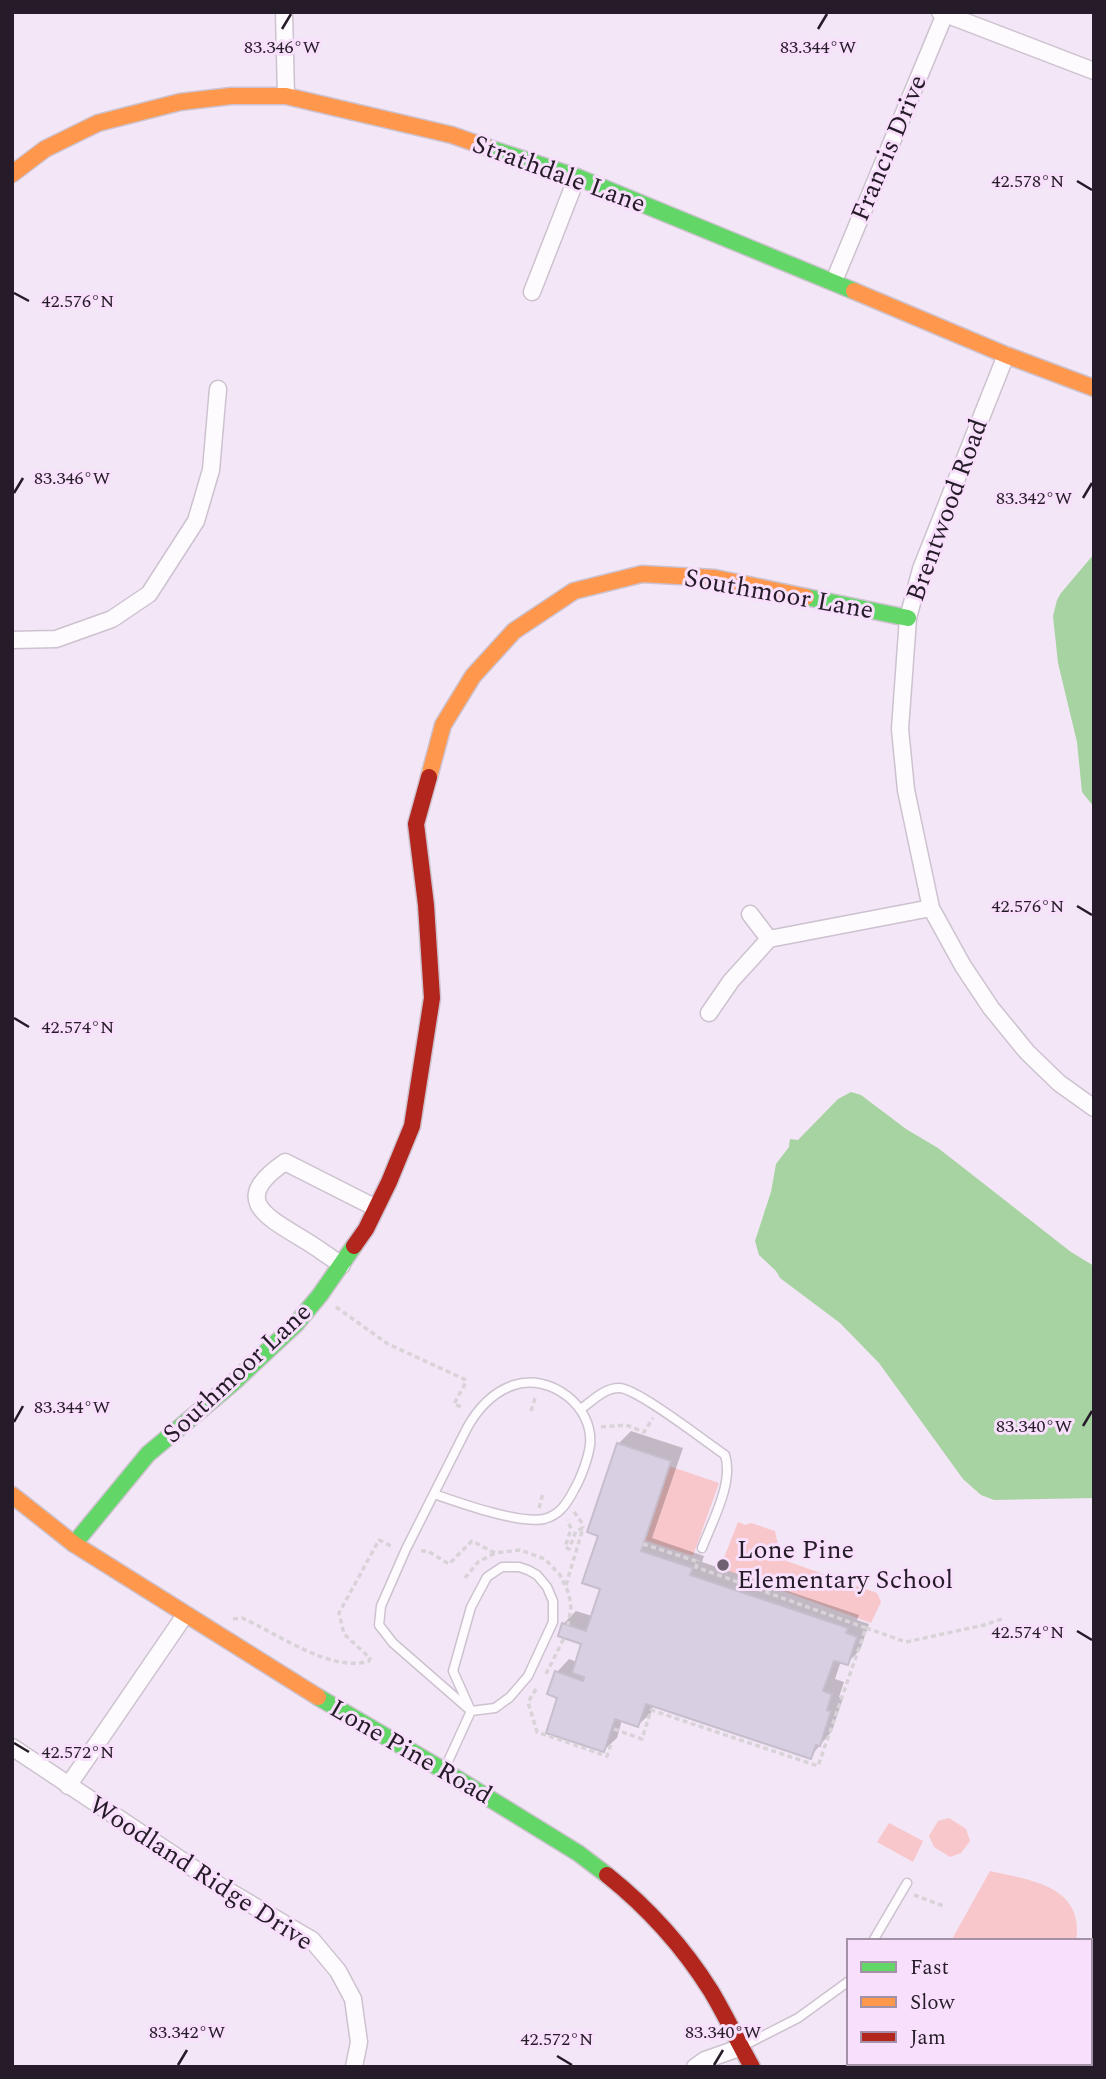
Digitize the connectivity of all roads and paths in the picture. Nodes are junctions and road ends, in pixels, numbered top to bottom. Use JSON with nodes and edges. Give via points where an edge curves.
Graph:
{"nodes":[{"id":1,"x":284,"y":12,"type":"edge"},
{"id":2,"x":942,"y":13,"type":"edge"},
{"id":3,"x":1094,"y":71,"type":"edge"},
{"id":4,"x":286,"y":96,"type":"junction"},
{"id":5,"x":12,"y":174,"type":"edge"},
{"id":6,"x":577,"y":177,"type":"junction"},
{"id":7,"x":834,"y":281,"type":"junction"},
{"id":8,"x":532,"y":292,"type":"dead end"},
{"id":9,"x":1006,"y":355,"type":"junction"},
{"id":10,"x":1094,"y":388,"type":"edge"},
{"id":11,"x":218,"y":389,"type":"dead end"},
{"id":12,"x":908,"y":618,"type":"junction"},
{"id":13,"x":12,"y":639,"type":"edge"},
{"id":14,"x":931,"y":908,"type":"junction"},
{"id":15,"x":750,"y":914,"type":"dead end"},
{"id":16,"x":769,"y":939,"type":"junction"},
{"id":17,"x":709,"y":1013,"type":"dead end"},
{"id":18,"x":1094,"y":1108,"type":"edge"},
{"id":19,"x":376,"y":1208,"type":"junction"},
{"id":20,"x":342,"y":1265,"type":"junction"},
{"id":21,"x":581,"y":1409,"type":"junction"},
{"id":22,"x":659,"y":1409,"type":"junction"},
{"id":23,"x":601,"y":1427,"type":"dead end"},
{"id":24,"x":434,"y":1494,"type":"junction"},
{"id":25,"x":12,"y":1495,"type":"edge"},
{"id":26,"x":574,"y":1513,"type":"dead end"},
{"id":27,"x":568,"y":1520,"type":"dead end"},
{"id":28,"x":583,"y":1528,"type":"junction"},
{"id":29,"x":74,"y":1544,"type":"junction"},
{"id":30,"x":643,"y":1544,"type":"dead end"},
{"id":31,"x":702,"y":1548,"type":"joint"},
{"id":32,"x":406,"y":1549,"type":"junction"},
{"id":33,"x":495,"y":1553,"type":"junction"},
{"id":34,"x":698,"y":1562,"type":"junction"},
{"id":35,"x":465,"y":1578,"type":"dead end"},
{"id":36,"x":566,"y":1585,"type":"junction"},
{"id":37,"x":185,"y":1615,"type":"junction"},
{"id":38,"x":1005,"y":1618,"type":"dead end"},
{"id":39,"x":233,"y":1619,"type":"dead end"},
{"id":40,"x":568,"y":1625,"type":"dead end"},
{"id":41,"x":866,"y":1628,"type":"junction"},
{"id":42,"x":564,"y":1638,"type":"dead end"},
{"id":43,"x":471,"y":1711,"type":"junction"},
{"id":44,"x":614,"y":1729,"type":"dead end"},
{"id":45,"x":611,"y":1744,"type":"dead end"},
{"id":46,"x":12,"y":1747,"type":"edge"},
{"id":47,"x":443,"y":1770,"type":"junction"},
{"id":48,"x":68,"y":1786,"type":"junction"},
{"id":49,"x":905,"y":1886,"type":"joint"},
{"id":50,"x":944,"y":1906,"type":"dead end"},
{"id":51,"x":874,"y":1939,"type":"edge"},
{"id":52,"x":847,"y":1982,"type":"edge"},
{"id":53,"x":742,"y":2047,"type":"junction"},
{"id":54,"x":354,"y":2067,"type":"edge"},
{"id":55,"x":695,"y":2067,"type":"edge"},
{"id":56,"x":752,"y":2067,"type":"edge"}],
"edges":[{"from":1,"to":4,"type":"street"},
{"from":2,"to":3,"type":"street"},
{"from":2,"to":7,"type":"street","name":"Francis Drive"},
{"from":4,"to":5,"type":"street","name":"Strathdale Lane","via":[[180,102],[98,123],[45,149]]},
{"from":4,"to":6,"type":"street","name":"Strathdale Lane","via":[[452,135]]},
{"from":6,"to":7,"type":"street","name":"Strathdale Lane"},
{"from":6,"to":8,"type":"street"},
{"from":7,"to":9,"type":"street","name":"Strathdale Lane"},
{"from":9,"to":10,"type":"street","name":"Strathdale Lane"},
{"from":9,"to":12,"type":"street","name":"Brentwood Road","via":[[921,569]]},
{"from":11,"to":13,"type":"street","via":[[211,470],[196,521],[149,594],[112,619],[56,639]]},
{"from":12,"to":14,"type":"street","name":"Brentwood Road","via":[[900,729],[906,790]]},
{"from":12,"to":19,"type":"street","name":"Southmoor Lane","via":[[715,578],[642,575],[574,591],[514,631],[489,658],[443,725],[416,824],[432,998],[412,1125]]},
{"from":14,"to":16,"type":"street"},
{"from":14,"to":18,"type":"street","name":"Brentwood Road","via":[[991,1008],[1027,1052]]},
{"from":15,"to":16,"type":"street"},
{"from":16,"to":17,"type":"street","via":[[730,981]]},
{"from":19,"to":20,"type":"street","name":"Southmoor Lane"},
{"from":19,"to":20,"type":"street","via":[[285,1162],[268,1173],[260,1186],[259,1209]]},
{"from":20,"to":29,"type":"street","name":"Southmoor Lane","via":[[296,1324],[148,1454]]},
{"from":21,"to":22,"type":"lane","via":[[609,1389],[622,1388]]},
{"from":21,"to":24,"type":"lane","via":[[567,1395],[536,1383],[516,1384],[499,1392],[475,1415]]},
{"from":21,"to":24,"type":"lane","via":[[590,1446],[577,1485],[561,1511],[543,1519],[512,1517]]},
{"from":22,"to":23,"type":"path","via":[[644,1432],[618,1424]]},
{"from":22,"to":31,"type":"lane","via":[[725,1455],[729,1466]]},
{"from":24,"to":32,"type":"lane"},
{"from":25,"to":29,"type":"street","name":"Lone Pine Road"},
{"from":26,"to":28,"type":"path"},
{"from":27,"to":28,"type":"path","via":[[571,1529],[565,1547],[569,1549],[576,1531]]},
{"from":28,"to":36,"type":"path"},
{"from":29,"to":37,"type":"street","name":"Lone Pine Road"},
{"from":30,"to":34,"type":"path"},
{"from":31,"to":34,"type":"path"},
{"from":32,"to":33,"type":"path","via":[[428,1551],[449,1564],[472,1541]]},
{"from":32,"to":39,"type":"path","via":[[397,1550],[379,1539],[339,1613],[344,1634],[369,1661],[325,1659],[242,1618]]},
{"from":32,"to":43,"type":"lane","via":[[381,1605],[379,1625],[393,1643]]},
{"from":33,"to":35,"type":"path","via":[[478,1562]]},
{"from":33,"to":36,"type":"path","via":[[520,1550],[535,1555],[554,1568]]},
{"from":34,"to":41,"type":"path","via":[[696,1567]]},
{"from":36,"to":40,"type":"path"},
{"from":37,"to":47,"type":"street","name":"Lone Pine Road"},
{"from":37,"to":48,"type":"street"},
{"from":38,"to":41,"type":"path","via":[[906,1642]]},
{"from":41,"to":44,"type":"path","via":[[818,1766],[652,1710],[642,1739]]},
{"from":42,"to":45,"type":"path","via":[[528,1702],[537,1731],[607,1756]]},
{"from":43,"to":43,"type":"lane","via":[[495,1708],[510,1697],[528,1676],[553,1622],[553,1601],[547,1587],[528,1570],[502,1567],[487,1577],[471,1607],[453,1671]]},
{"from":43,"to":47,"type":"lane"},
{"from":46,"to":48,"type":"street","name":"Woodland Ridge Drive"},
{"from":47,"to":53,"type":"street","name":"Lone Pine Road","via":[[578,1853],[627,1891],[670,1936],[710,1990]]},
{"from":48,"to":54,"type":"street","name":"Woodland Ridge Drive","via":[[312,1940],[354,1999],[359,2042]]},
{"from":49,"to":50,"type":"path"},
{"from":49,"to":51,"type":"lane"},
{"from":52,"to":53,"type":"lane","via":[[798,2018]]},
{"from":53,"to":55,"type":"street"},
{"from":53,"to":56,"type":"street","name":"Lone Pine Road"}]}
